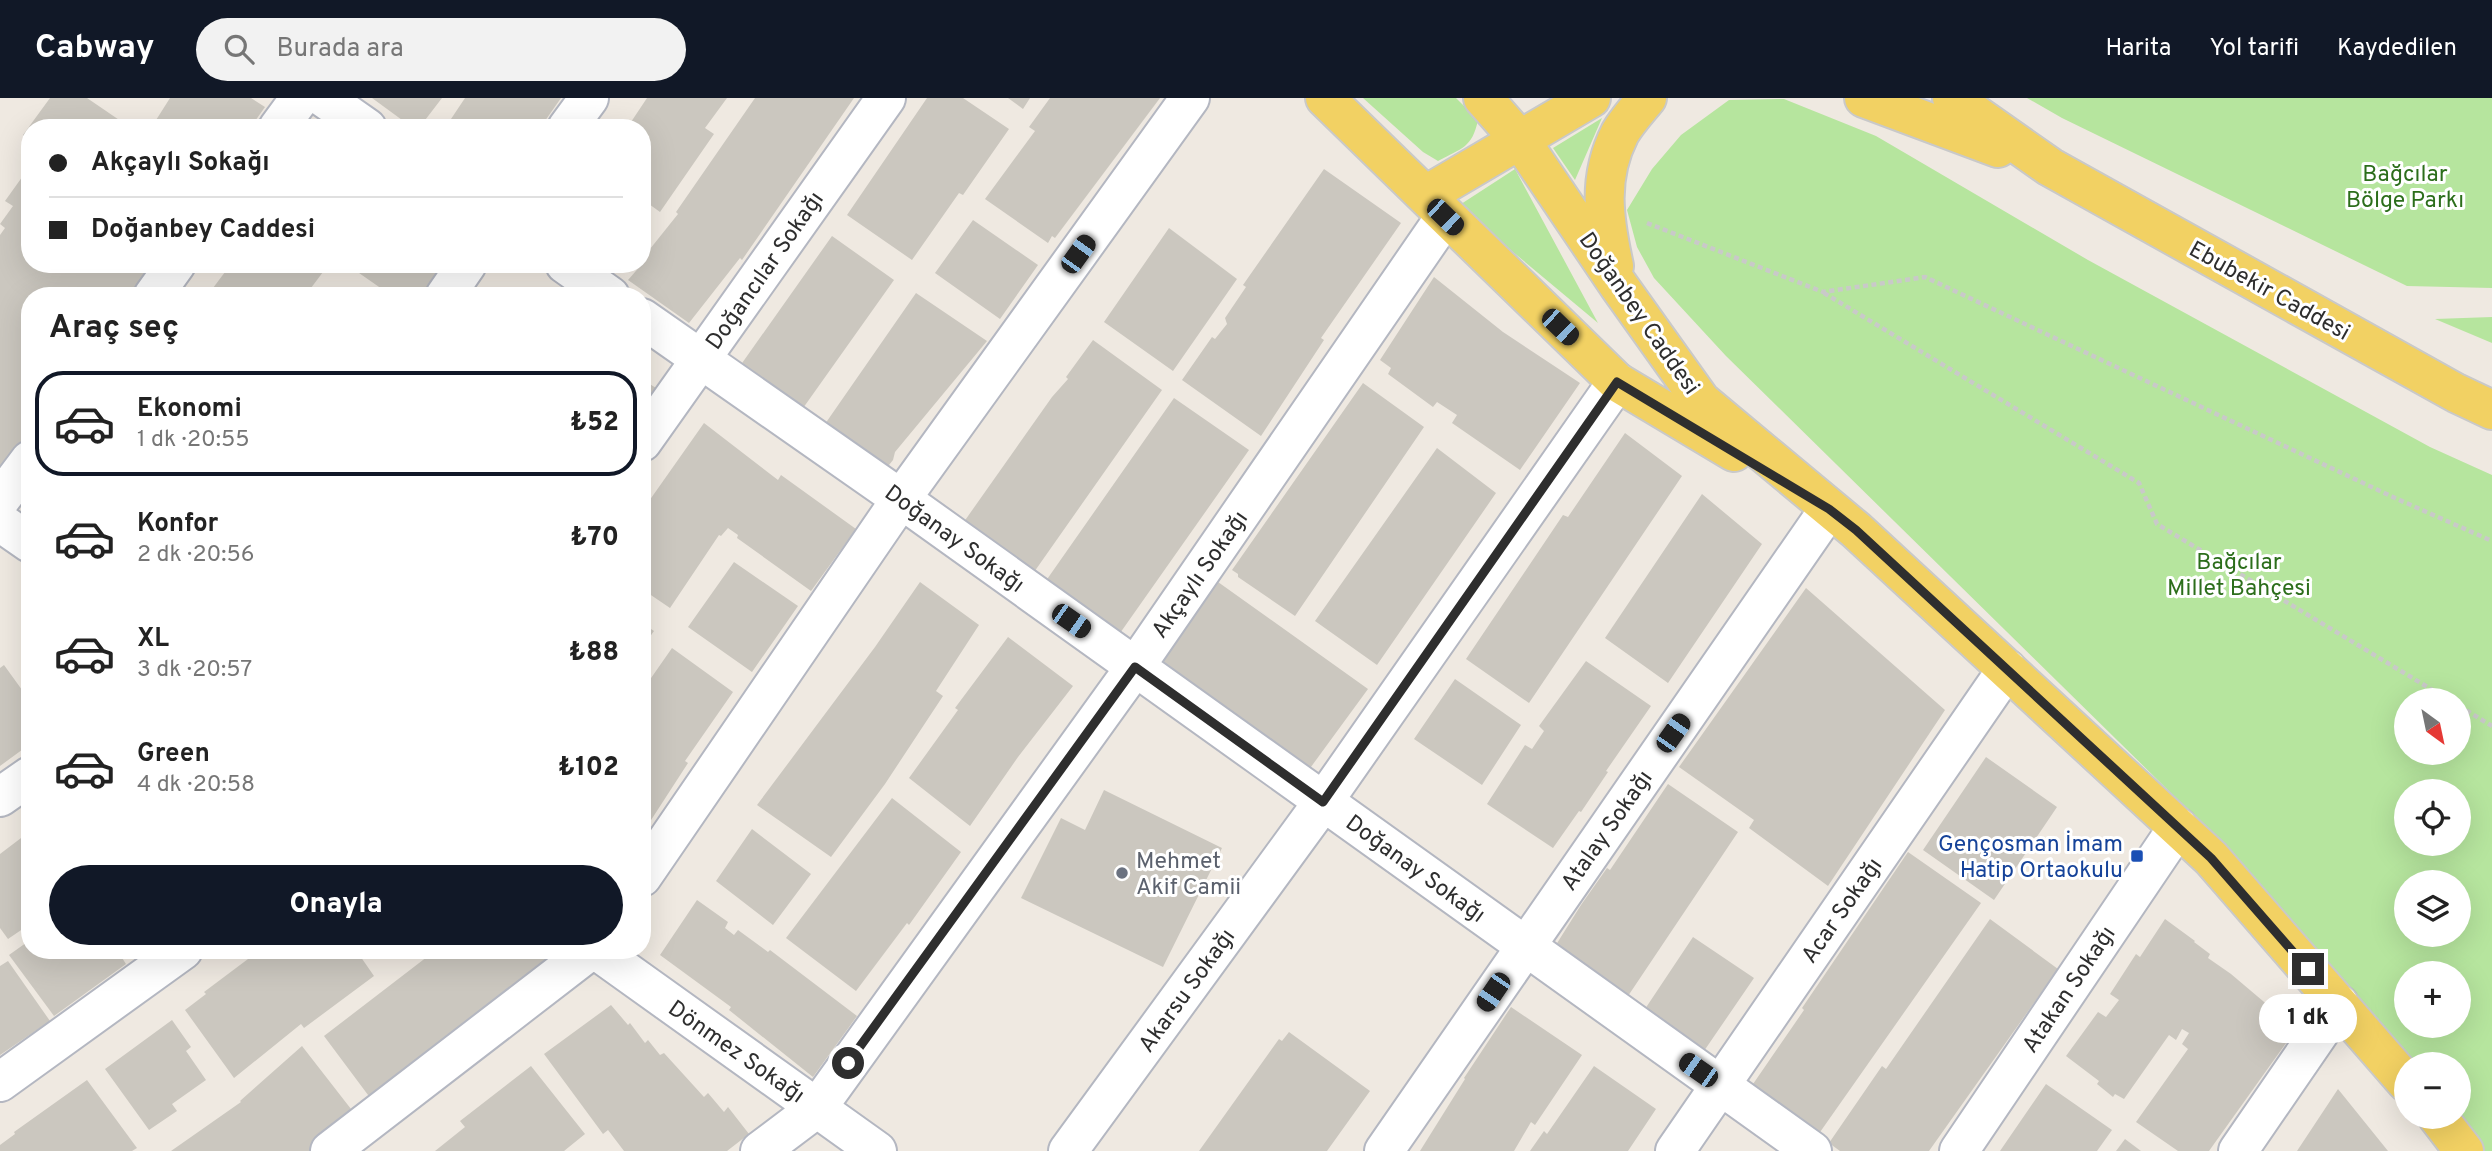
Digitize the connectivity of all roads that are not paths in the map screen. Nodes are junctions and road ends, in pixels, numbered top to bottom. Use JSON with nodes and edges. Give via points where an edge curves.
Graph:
{"nodes":[{"id":1,"x":300,"y":98,"type":"edge"},
{"id":2,"x":324,"y":98,"type":"edge"},
{"id":3,"x":589,"y":98,"type":"edge"},
{"id":4,"x":886,"y":98,"type":"edge"},
{"id":5,"x":1190,"y":98,"type":"edge"},
{"id":6,"x":1325,"y":98,"type":"edge"},
{"id":7,"x":1483,"y":98,"type":"edge"},
{"id":8,"x":1591,"y":98,"type":"edge"},
{"id":9,"x":1647,"y":98,"type":"edge"},
{"id":10,"x":1864,"y":98,"type":"edge"},
{"id":11,"x":1952,"y":98,"type":"edge"},
{"id":12,"x":285,"y":119,"type":"edge"},
{"id":13,"x":354,"y":119,"type":"edge"},
{"id":14,"x":574,"y":119,"type":"edge"},
{"id":15,"x":1521,"y":141,"type":"junction"},
{"id":16,"x":2050,"y":167,"type":"junction"},
{"id":17,"x":1436,"y":206,"type":"junction"},
{"id":18,"x":578,"y":273,"type":"edge"},
{"id":19,"x":1619,"y":286,"type":"junction"},
{"id":20,"x":597,"y":287,"type":"edge"},
{"id":21,"x":651,"y":324,"type":"edge"},
{"id":22,"x":701,"y":358,"type":"junction"},
{"id":23,"x":1617,"y":382,"type":"junction"},
{"id":24,"x":2492,"y":410,"type":"edge"},
{"id":25,"x":651,"y":429,"type":"edge"},
{"id":26,"x":21,"y":472,"type":"edge"},
{"id":27,"x":901,"y":499,"type":"junction"},
{"id":28,"x":0,"y":500,"type":"edge"},
{"id":29,"x":1843,"y":520,"type":"junction"},
{"id":30,"x":0,"y":522,"type":"edge"},
{"id":31,"x":21,"y":537,"type":"edge"},
{"id":32,"x":1135,"y":667,"type":"junction"},
{"id":33,"x":2007,"y":669,"type":"junction"},
{"id":34,"x":21,"y":782,"type":"edge"},
{"id":35,"x":0,"y":797,"type":"edge"},
{"id":36,"x":1323,"y":802,"type":"junction"},
{"id":37,"x":2178,"y":827,"type":"junction"},
{"id":38,"x":651,"y":864,"type":"edge"},
{"id":39,"x":1525,"y":946,"type":"junction"},
{"id":40,"x":171,"y":959,"type":"edge"},
{"id":41,"x":579,"y":959,"type":"edge"},
{"id":42,"x":609,"y":959,"type":"edge"},
{"id":43,"x":2339,"y":1004,"type":"junction"},
{"id":44,"x":2394,"y":1068,"type":"edge"},
{"id":45,"x":0,"y":1082,"type":"edge"},
{"id":46,"x":1720,"y":1086,"type":"junction"},
{"id":47,"x":817,"y":1108,"type":"junction"},
{"id":48,"x":2447,"y":1129,"type":"edge"},
{"id":49,"x":330,"y":1151,"type":"edge"},
{"id":50,"x":760,"y":1151,"type":"edge"},
{"id":51,"x":877,"y":1151,"type":"edge"},
{"id":52,"x":1068,"y":1151,"type":"edge"},
{"id":53,"x":1384,"y":1151,"type":"edge"},
{"id":54,"x":1675,"y":1151,"type":"edge"},
{"id":55,"x":1812,"y":1151,"type":"edge"},
{"id":56,"x":1959,"y":1151,"type":"edge"},
{"id":57,"x":2238,"y":1151,"type":"edge"},
{"id":58,"x":2464,"y":1151,"type":"edge"}],
"edges":[{"from":1,"to":12,"type":"street"},
{"from":2,"to":13,"type":"street"},
{"from":3,"to":14,"type":"street"},
{"from":4,"to":22,"type":"street","name":"Doğancılar Sokağı"},
{"from":5,"to":27,"type":"street"},
{"from":6,"to":17,"type":"main road","name":"Doğanbey Caddesi"},
{"from":7,"to":15,"type":"main road","name":"Doğanbey Caddesi"},
{"from":8,"to":15,"type":"main road"},
{"from":9,"to":19,"type":"main road","via":[[1620,133],[1605,178],[1604,223]]},
{"from":10,"to":16,"type":"main road"},
{"from":11,"to":16,"type":"main road"},
{"from":15,"to":17,"type":"main road"},
{"from":15,"to":19,"type":"main road","name":"Doğanbey Caddesi"},
{"from":16,"to":24,"type":"main road","name":"Ebubekir Caddesi"},
{"from":17,"to":23,"type":"main road","name":"Doğanbey Caddesi"},
{"from":17,"to":32,"type":"street","name":"Akçaylı Sokağı"},
{"from":18,"to":20,"type":"street"},
{"from":19,"to":29,"type":"main road","name":"Doğanbey Caddesi","via":[[1701,401]]},
{"from":21,"to":22,"type":"street","name":"Doğanay Sokağı"},
{"from":22,"to":25,"type":"street","name":"Doğancılar Sokağı"},
{"from":22,"to":27,"type":"street","name":"Doğanay Sokağı"},
{"from":23,"to":29,"type":"main road","name":"Doğanbey Caddesi"},
{"from":23,"to":36,"type":"street","name":"Akarsu Sokağı"},
{"from":26,"to":28,"type":"street"},
{"from":27,"to":32,"type":"street","name":"Doğanay Sokağı"},
{"from":27,"to":38,"type":"street"},
{"from":29,"to":33,"type":"main road","name":"Doğanbey Caddesi"},
{"from":29,"to":39,"type":"street","name":"Atalay Sokağı"},
{"from":30,"to":31,"type":"street"},
{"from":32,"to":36,"type":"street","name":"Doğanay Sokağı"},
{"from":32,"to":47,"type":"street","name":"Akçaylı Sokağı"},
{"from":33,"to":37,"type":"main road","name":"Doğanbey Caddesi"},
{"from":33,"to":46,"type":"street","name":"Acar Sokağı"},
{"from":34,"to":35,"type":"street"},
{"from":36,"to":39,"type":"street","name":"Doğanay Sokağı"},
{"from":36,"to":52,"type":"street","name":"Akarsu Sokağı"},
{"from":37,"to":43,"type":"main road","name":"Doğanbey Caddesi","via":[[2211,858]]},
{"from":37,"to":56,"type":"street","name":"Atakan Sokağı"},
{"from":39,"to":46,"type":"street","name":"Doğanay Sokağı"},
{"from":39,"to":53,"type":"street","name":"Atalay Sokağı"},
{"from":40,"to":45,"type":"street"},
{"from":41,"to":49,"type":"street"},
{"from":42,"to":47,"type":"street","name":"Dönmez Sokağı"},
{"from":43,"to":44,"type":"main road","name":"Doğanbey Caddesi"},
{"from":43,"to":57,"type":"street"},
{"from":46,"to":54,"type":"street","name":"Acar Sokağı"},
{"from":46,"to":55,"type":"street","name":"Doğanay Sokağı"},
{"from":47,"to":50,"type":"street","name":"Akçaylı Sokağı"},
{"from":47,"to":51,"type":"street","name":"Dönmez Sokağı"},
{"from":48,"to":58,"type":"main road"}]}
